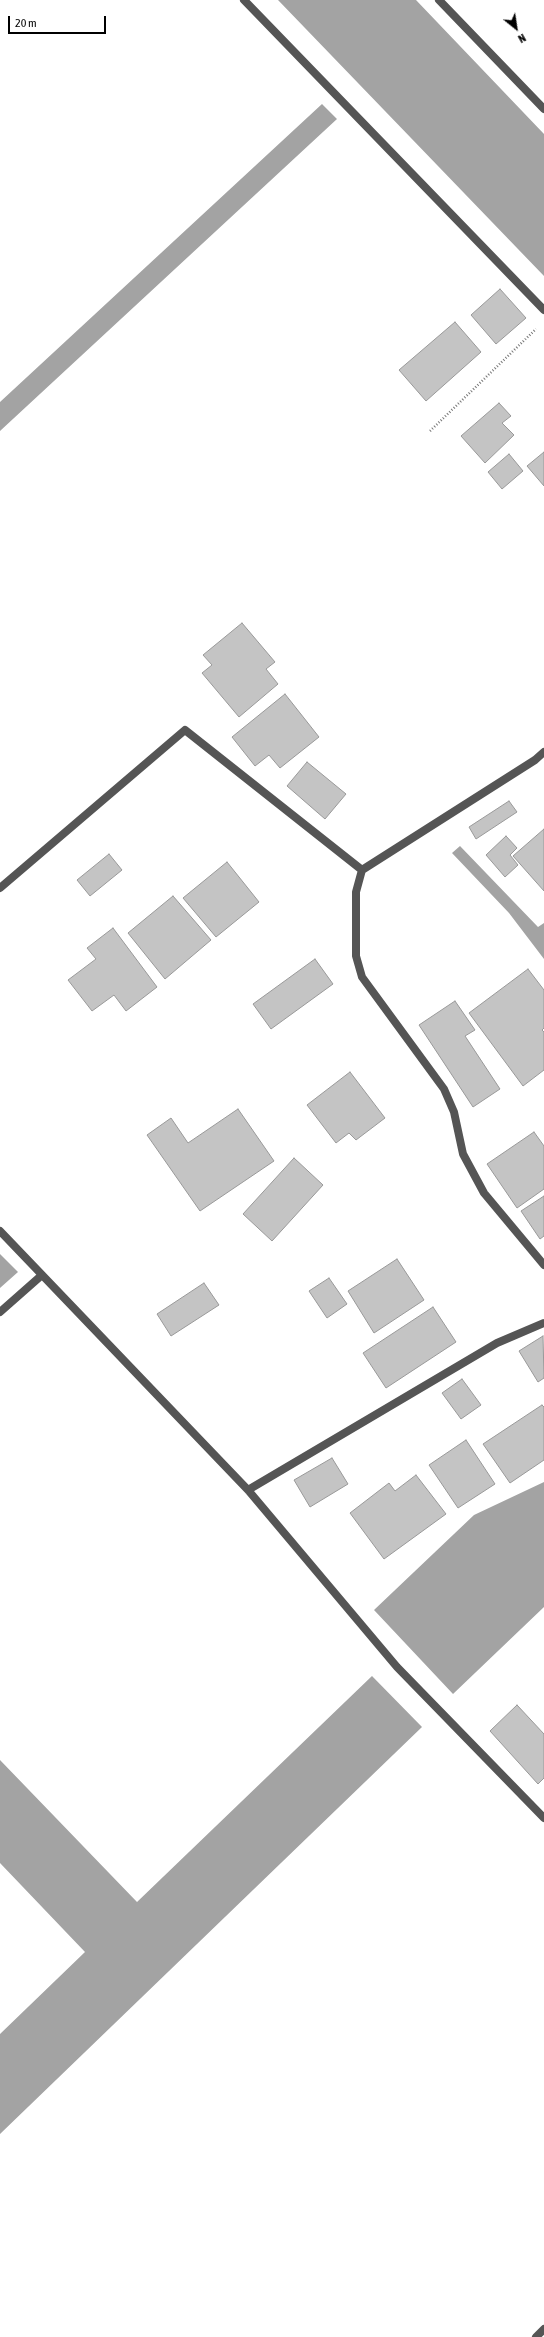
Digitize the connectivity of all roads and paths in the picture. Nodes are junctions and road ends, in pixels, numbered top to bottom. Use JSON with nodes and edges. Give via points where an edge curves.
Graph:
{"nodes":[{"id":1,"x":244,"y":0,"type":"edge"},
{"id":2,"x":439,"y":0,"type":"edge"},
{"id":3,"x":544,"y":109,"type":"edge"},
{"id":4,"x":544,"y":310,"type":"edge"},
{"id":5,"x":538,"y":328,"type":"dead end"},
{"id":6,"x":430,"y":431,"type":"dead end"},
{"id":7,"x":544,"y":752,"type":"edge"},
{"id":8,"x":362,"y":870,"type":"junction"},
{"id":9,"x":0,"y":888,"type":"edge"},
{"id":10,"x":0,"y":1230,"type":"edge"},
{"id":11,"x":544,"y":1265,"type":"edge"},
{"id":12,"x":42,"y":1275,"type":"junction"},
{"id":13,"x":0,"y":1312,"type":"edge"},
{"id":14,"x":544,"y":1323,"type":"edge"},
{"id":15,"x":248,"y":1490,"type":"junction"},
{"id":16,"x":544,"y":1818,"type":"edge"},
{"id":17,"x":544,"y":2329,"type":"edge"},
{"id":18,"x":536,"y":2337,"type":"edge"}],
"edges":[{"from":1,"to":4,"type":"street"},
{"from":2,"to":3,"type":"street"},
{"from":5,"to":6,"type":"path"},
{"from":7,"to":8,"type":"street"},
{"from":8,"to":9,"type":"street","via":[[185,730]]},
{"from":8,"to":11,"type":"street","via":[[356,892],[356,956],[362,977],[444,1089],[454,1112],[463,1154],[484,1194]]},
{"from":10,"to":12,"type":"street"},
{"from":12,"to":13,"type":"street"},
{"from":12,"to":15,"type":"street"},
{"from":14,"to":15,"type":"street","via":[[497,1343]]},
{"from":15,"to":16,"type":"street","via":[[397,1666]]},
{"from":17,"to":18,"type":"street"}]}
